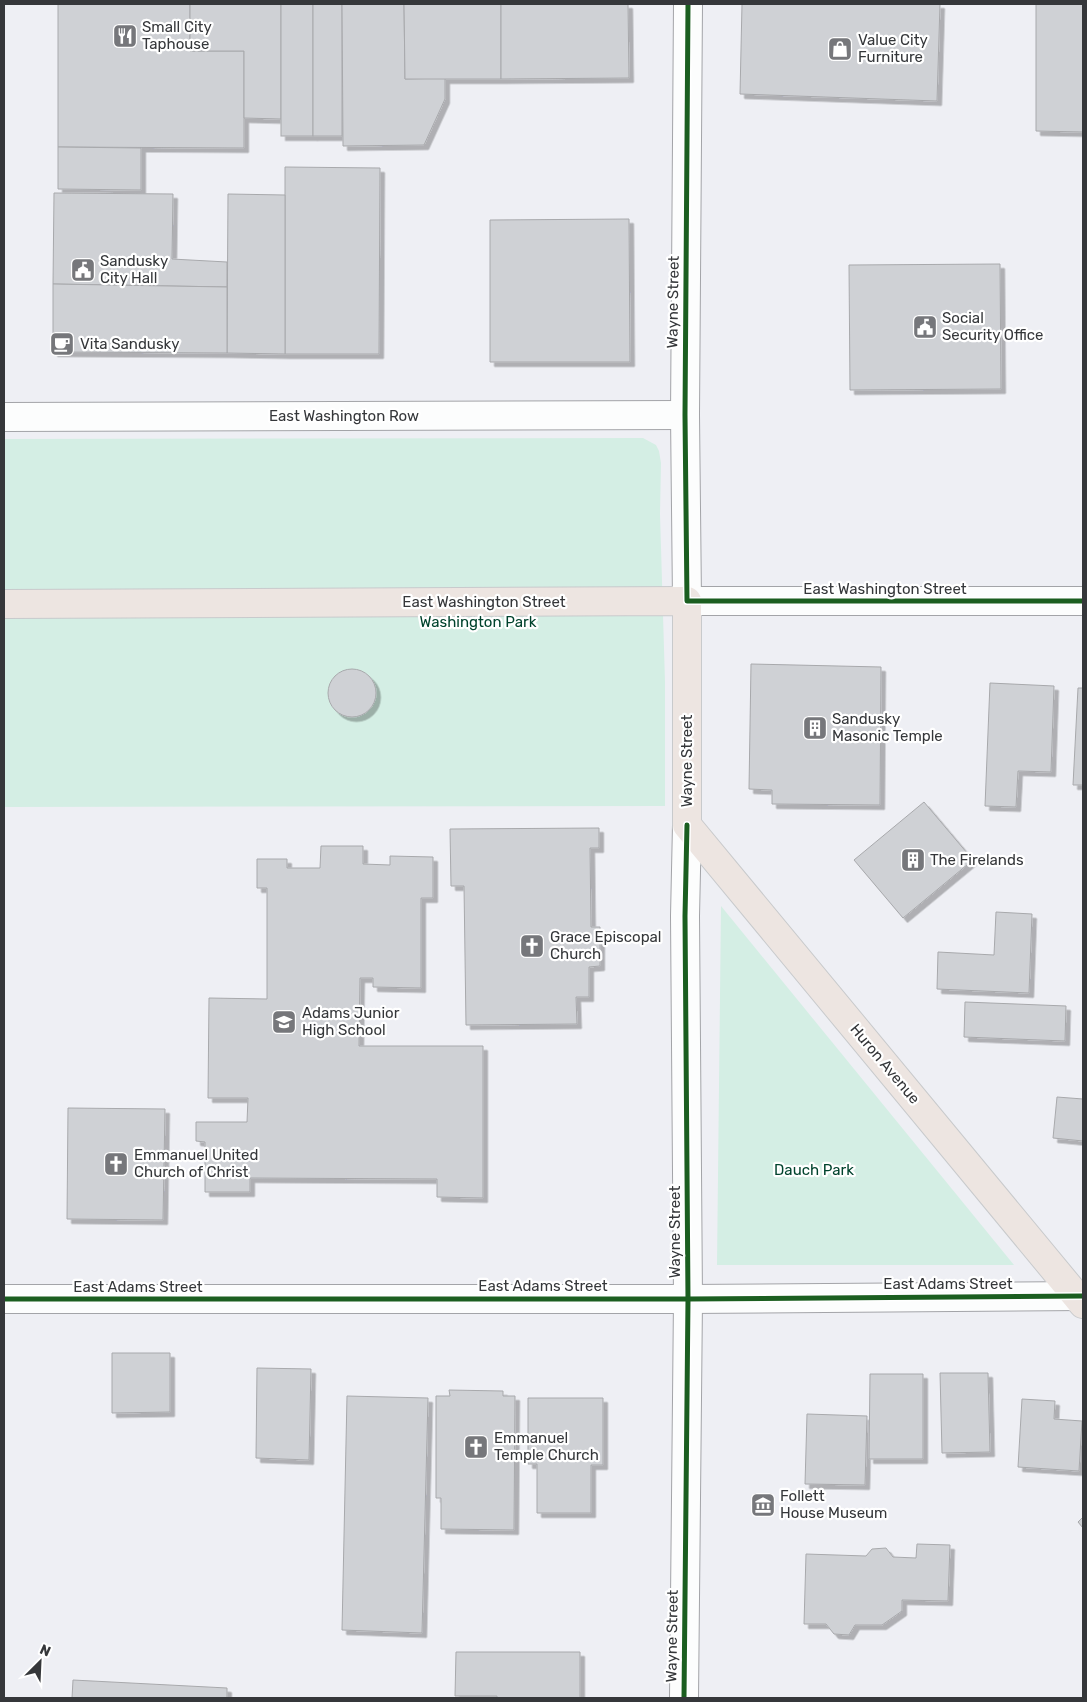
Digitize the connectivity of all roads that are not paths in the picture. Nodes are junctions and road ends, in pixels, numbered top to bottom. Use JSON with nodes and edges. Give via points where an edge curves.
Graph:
{"nodes":[{"id":1,"x":688,"y":4,"type":"edge"},
{"id":2,"x":685,"y":415,"type":"junction"},
{"id":3,"x":4,"y":417,"type":"edge"},
{"id":4,"x":687,"y":601,"type":"junction"},
{"id":5,"x":1083,"y":601,"type":"edge"},
{"id":6,"x":4,"y":604,"type":"edge"},
{"id":7,"x":687,"y":825,"type":"junction"},
{"id":8,"x":1081,"y":1298,"type":"edge"},
{"id":9,"x":4,"y":1299,"type":"edge"},
{"id":10,"x":688,"y":1299,"type":"junction"},
{"id":11,"x":684,"y":1698,"type":"edge"}],
"edges":[{"from":1,"to":2,"type":"street","name":"Wayne Street"},
{"from":2,"to":3,"type":"street","name":"East Washington Row"},
{"from":2,"to":4,"type":"street","name":"Wayne Street"},
{"from":4,"to":5,"type":"street","name":"East Washington Street"},
{"from":4,"to":6,"type":"main road","name":"East Washington Street"},
{"from":4,"to":7,"type":"main road","name":"Wayne Street"},
{"from":7,"to":8,"type":"main road","name":"Huron Avenue"},
{"from":7,"to":10,"type":"street","name":"Wayne Street"},
{"from":8,"to":10,"type":"street","name":"East Adams Street"},
{"from":9,"to":10,"type":"street","name":"East Adams Street"},
{"from":10,"to":11,"type":"street","name":"Wayne Street"}]}
